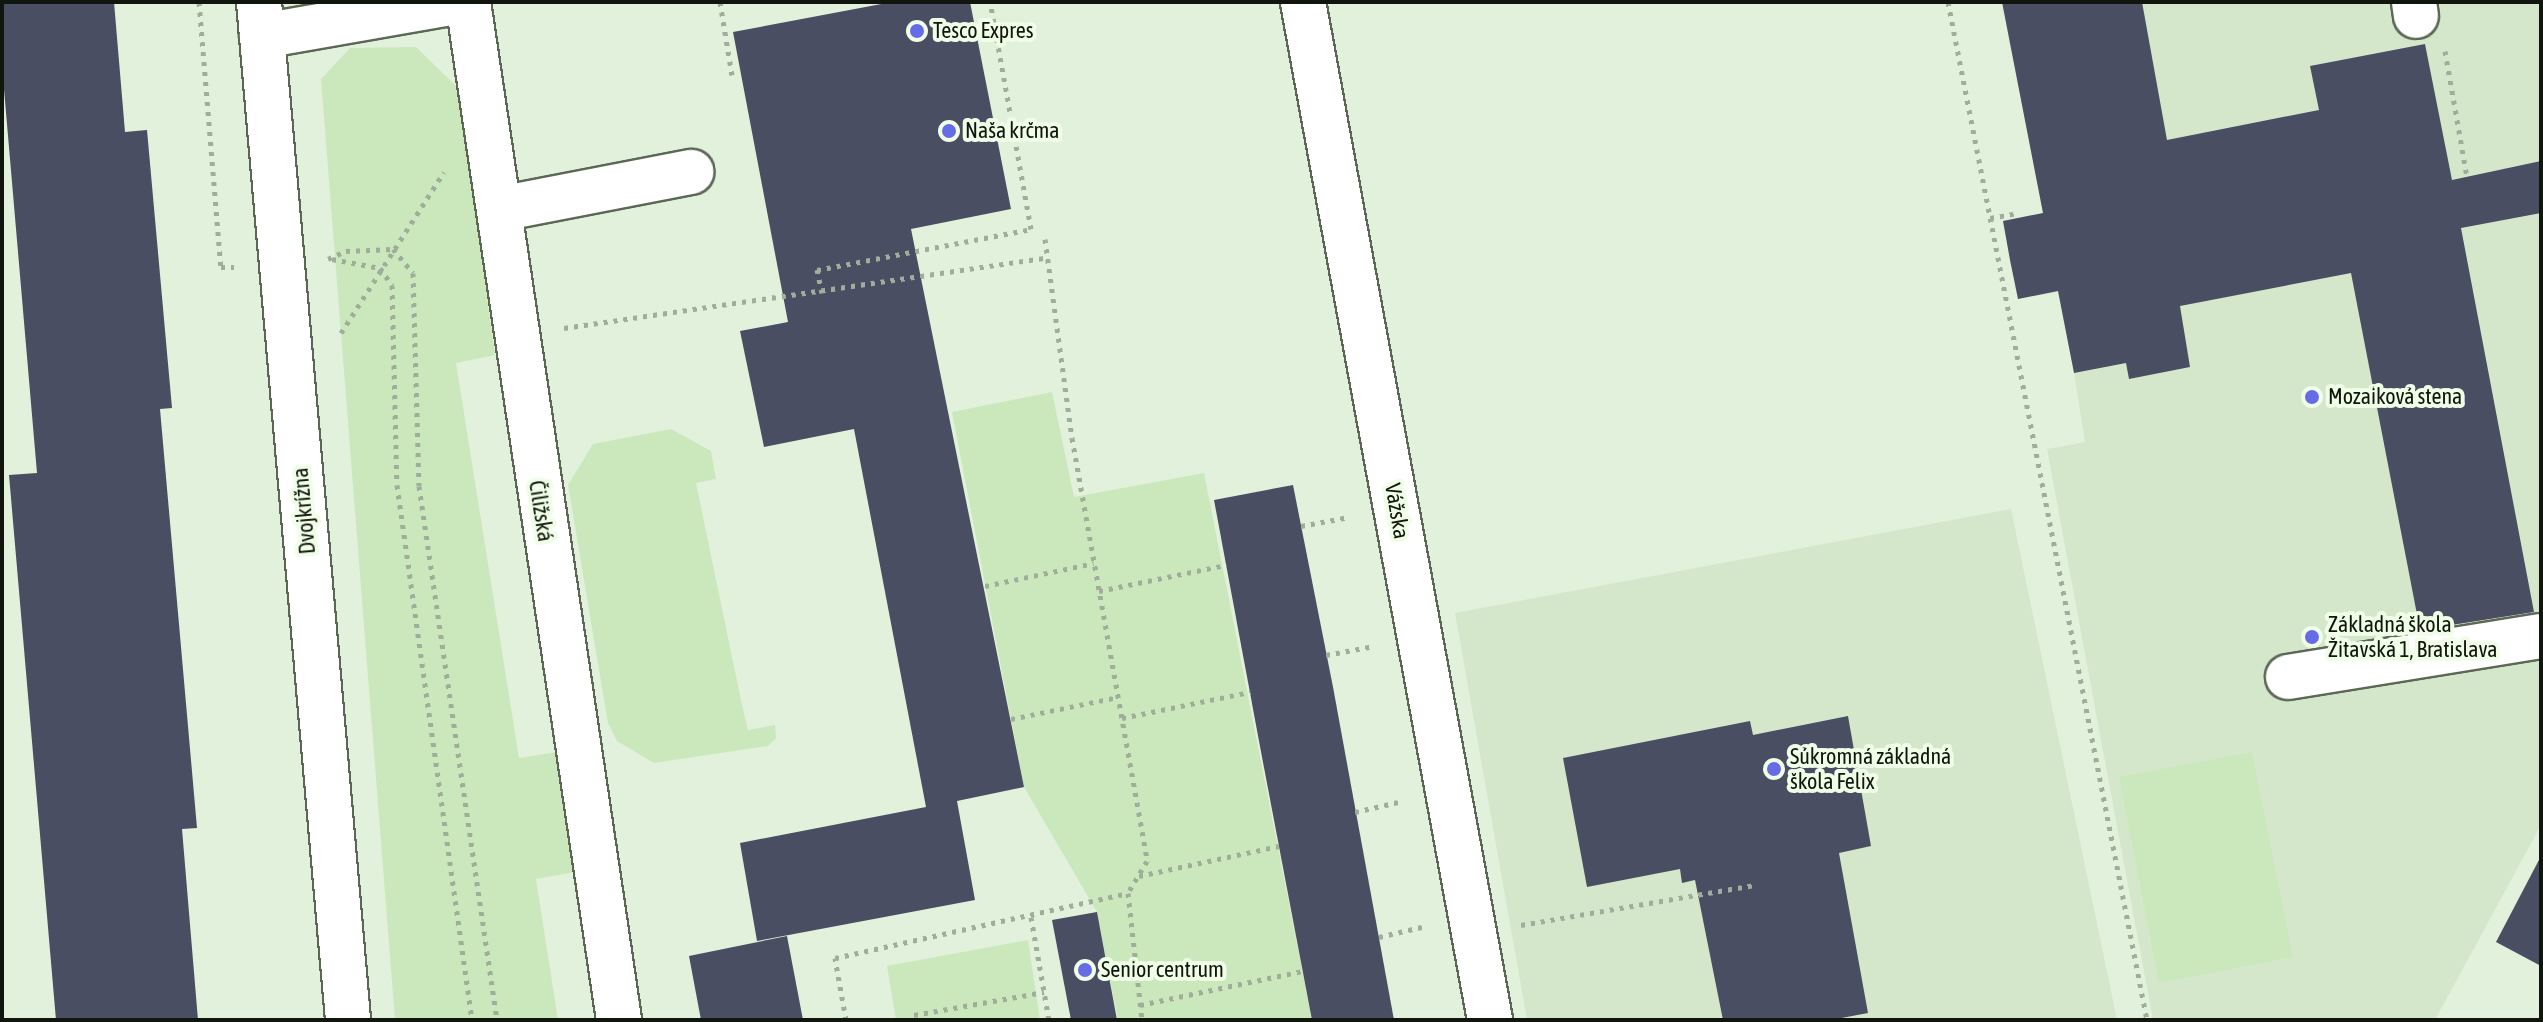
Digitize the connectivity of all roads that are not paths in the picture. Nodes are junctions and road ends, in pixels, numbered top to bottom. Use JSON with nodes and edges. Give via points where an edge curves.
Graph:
{"nodes":[{"id":1,"x":457,"y":2,"type":"edge"},
{"id":2,"x":468,"y":2,"type":"edge"},
{"id":3,"x":1303,"y":2,"type":"edge"},
{"id":4,"x":260,"y":19,"type":"edge"},
{"id":5,"x":691,"y":172,"type":"dead end"},
{"id":6,"x":500,"y":209,"type":"junction"},
{"id":7,"x":2541,"y":636,"type":"edge"},
{"id":8,"x":2288,"y":677,"type":"dead end"},
{"id":9,"x":348,"y":1020,"type":"edge"},
{"id":10,"x":619,"y":1020,"type":"edge"},
{"id":11,"x":1490,"y":1020,"type":"edge"}],
"edges":[{"from":1,"to":4,"type":"street"},
{"from":2,"to":6,"type":"street","name":"Čiližská"},
{"from":3,"to":11,"type":"street","name":"Vážska"},
{"from":4,"to":9,"type":"street","name":"Dvojkrížna"},
{"from":5,"to":6,"type":"street"},
{"from":6,"to":10,"type":"street","name":"Čiližská"},
{"from":7,"to":8,"type":"street"}]}
